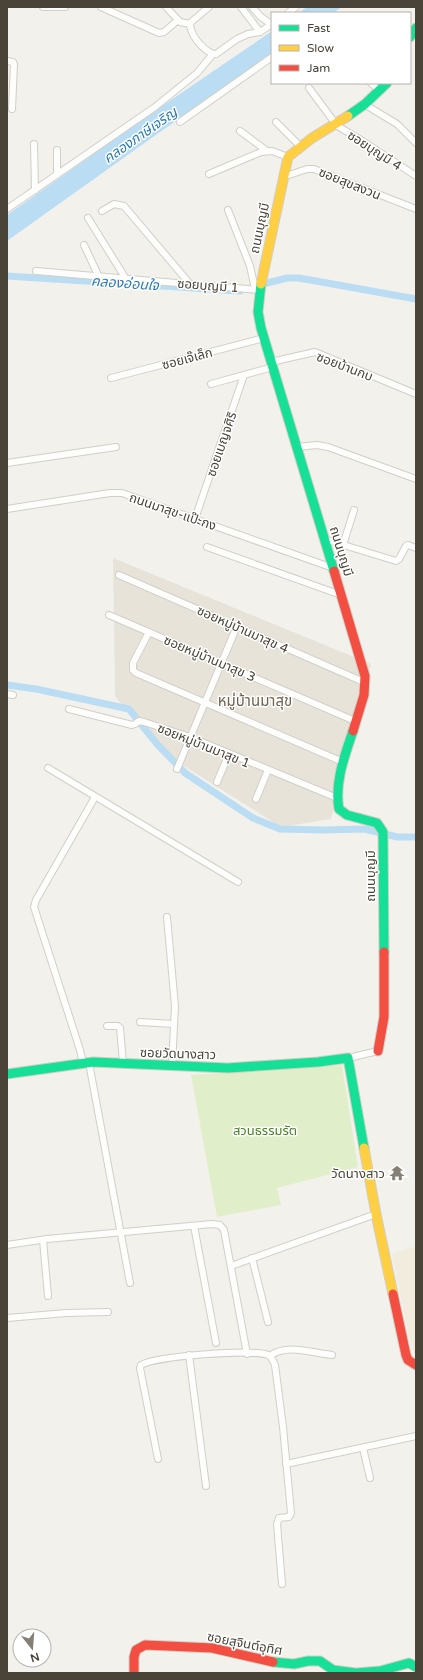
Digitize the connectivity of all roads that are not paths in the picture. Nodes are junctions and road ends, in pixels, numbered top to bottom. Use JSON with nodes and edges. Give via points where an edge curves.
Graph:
{"nodes":[{"id":1,"x":43,"y":7,"type":"edge"},
{"id":2,"x":66,"y":7,"type":"edge"},
{"id":3,"x":101,"y":7,"type":"edge"},
{"id":4,"x":166,"y":7,"type":"edge"},
{"id":5,"x":208,"y":7,"type":"edge"},
{"id":6,"x":241,"y":7,"type":"edge"},
{"id":7,"x":252,"y":7,"type":"edge"},
{"id":8,"x":178,"y":20,"type":"junction"},
{"id":9,"x":271,"y":23,"type":"edge"},
{"id":10,"x":190,"y":24,"type":"junction"},
{"id":11,"x":271,"y":25,"type":"edge"},
{"id":12,"x":260,"y":32,"type":"junction"},
{"id":13,"x":213,"y":54,"type":"junction"},
{"id":14,"x":271,"y":58,"type":"edge"},
{"id":15,"x":7,"y":61,"type":"edge"},
{"id":16,"x":372,"y":84,"type":"edge"},
{"id":17,"x":386,"y":84,"type":"edge"},
{"id":18,"x":309,"y":88,"type":"dead end"},
{"id":19,"x":380,"y":92,"type":"junction"},
{"id":20,"x":364,"y":104,"type":"junction"},
{"id":21,"x":12,"y":109,"type":"dead end"},
{"id":22,"x":180,"y":122,"type":"dead end"},
{"id":23,"x":276,"y":122,"type":"dead end"},
{"id":24,"x":334,"y":124,"type":"junction"},
{"id":25,"x":240,"y":131,"type":"dead end"},
{"id":26,"x":416,"y":143,"type":"edge"},
{"id":27,"x":34,"y":144,"type":"dead end"},
{"id":28,"x":300,"y":146,"type":"junction"},
{"id":29,"x":57,"y":150,"type":"dead end"},
{"id":30,"x":267,"y":151,"type":"junction"},
{"id":31,"x":288,"y":157,"type":"junction"},
{"id":32,"x":209,"y":174,"type":"dead end"},
{"id":33,"x":57,"y":175,"type":"junction"},
{"id":34,"x":416,"y":176,"type":"edge"},
{"id":35,"x":283,"y":178,"type":"junction"},
{"id":36,"x":35,"y":190,"type":"junction"},
{"id":37,"x":7,"y":209,"type":"edge"},
{"id":38,"x":416,"y":209,"type":"edge"},
{"id":39,"x":102,"y":210,"type":"dead end"},
{"id":40,"x":228,"y":210,"type":"dead end"},
{"id":41,"x":88,"y":218,"type":"dead end"},
{"id":42,"x":84,"y":245,"type":"dead end"},
{"id":43,"x":36,"y":271,"type":"dead end"},
{"id":44,"x":99,"y":277,"type":"junction"},
{"id":45,"x":126,"y":279,"type":"junction"},
{"id":46,"x":190,"y":284,"type":"junction"},
{"id":47,"x":258,"y":289,"type":"junction"},
{"id":48,"x":264,"y":338,"type":"junction"},
{"id":49,"x":272,"y":364,"type":"junction"},
{"id":50,"x":244,"y":375,"type":"junction"},
{"id":51,"x":111,"y":378,"type":"dead end"},
{"id":52,"x":211,"y":384,"type":"dead end"},
{"id":53,"x":416,"y":394,"type":"edge"},
{"id":54,"x":116,"y":447,"type":"dead end"},
{"id":55,"x":297,"y":447,"type":"junction"},
{"id":56,"x":7,"y":464,"type":"edge"},
{"id":57,"x":416,"y":479,"type":"edge"},
{"id":58,"x":7,"y":509,"type":"edge"},
{"id":59,"x":354,"y":510,"type":"dead end"},
{"id":60,"x":197,"y":513,"type":"dead end"},
{"id":61,"x":324,"y":538,"type":"junction"},
{"id":62,"x":343,"y":545,"type":"junction"},
{"id":63,"x":207,"y":547,"type":"dead end"},
{"id":64,"x":416,"y":548,"type":"edge"},
{"id":65,"x":333,"y":568,"type":"junction"},
{"id":66,"x":120,"y":575,"type":"dead end"},
{"id":67,"x":341,"y":595,"type":"junction"},
{"id":68,"x":109,"y":615,"type":"dead end"},
{"id":69,"x":237,"y":626,"type":"junction"},
{"id":70,"x":149,"y":632,"type":"junction"},
{"id":71,"x":221,"y":663,"type":"junction"},
{"id":72,"x":366,"y":683,"type":"junction"},
{"id":73,"x":205,"y":702,"type":"junction"},
{"id":74,"x":69,"y":709,"type":"dead end"},
{"id":75,"x":355,"y":721,"type":"junction"},
{"id":76,"x":190,"y":737,"type":"junction"},
{"id":77,"x":229,"y":754,"type":"junction"},
{"id":78,"x":343,"y":762,"type":"junction"},
{"id":79,"x":48,"y":768,"type":"dead end"},
{"id":80,"x":177,"y":769,"type":"dead end"},
{"id":81,"x":268,"y":770,"type":"junction"},
{"id":82,"x":217,"y":782,"type":"dead end"},
{"id":83,"x":95,"y":797,"type":"junction"},
{"id":84,"x":337,"y":798,"type":"junction"},
{"id":85,"x":256,"y":799,"type":"dead end"},
{"id":86,"x":238,"y":882,"type":"dead end"},
{"id":87,"x":167,"y":918,"type":"dead end"},
{"id":88,"x":140,"y":1022,"type":"dead end"},
{"id":89,"x":174,"y":1024,"type":"junction"},
{"id":90,"x":107,"y":1026,"type":"dead end"},
{"id":91,"x":378,"y":1051,"type":"joint"},
{"id":92,"x":348,"y":1058,"type":"junction"},
{"id":93,"x":86,"y":1063,"type":"junction"},
{"id":94,"x":123,"y":1063,"type":"junction"},
{"id":95,"x":172,"y":1066,"type":"junction"},
{"id":96,"x":7,"y":1074,"type":"edge"},
{"id":97,"x":376,"y":1214,"type":"junction"},
{"id":98,"x":194,"y":1226,"type":"junction"},
{"id":99,"x":121,"y":1233,"type":"junction"},
{"id":100,"x":43,"y":1240,"type":"junction"},
{"id":101,"x":7,"y":1245,"type":"edge"},
{"id":102,"x":252,"y":1258,"type":"junction"},
{"id":103,"x":231,"y":1266,"type":"junction"},
{"id":104,"x":130,"y":1283,"type":"dead end"},
{"id":105,"x":48,"y":1296,"type":"dead end"},
{"id":106,"x":108,"y":1312,"type":"dead end"},
{"id":107,"x":7,"y":1318,"type":"edge"},
{"id":108,"x":268,"y":1322,"type":"dead end"},
{"id":109,"x":216,"y":1343,"type":"dead end"},
{"id":110,"x":248,"y":1354,"type":"junction"},
{"id":111,"x":189,"y":1355,"type":"junction"},
{"id":112,"x":332,"y":1355,"type":"dead end"},
{"id":113,"x":270,"y":1356,"type":"junction"},
{"id":114,"x":416,"y":1365,"type":"edge"},
{"id":115,"x":416,"y":1436,"type":"edge"},
{"id":116,"x":363,"y":1448,"type":"junction"},
{"id":117,"x":158,"y":1459,"type":"dead end"},
{"id":118,"x":286,"y":1464,"type":"junction"},
{"id":119,"x":370,"y":1478,"type":"dead end"},
{"id":120,"x":206,"y":1486,"type":"dead end"},
{"id":121,"x":282,"y":1584,"type":"dead end"},
{"id":122,"x":413,"y":1668,"type":"edge"},
{"id":123,"x":134,"y":1673,"type":"edge"}],
"edges":[{"from":1,"to":2,"type":"street"},
{"from":3,"to":8,"type":"street","via":[[159,33]]},
{"from":4,"to":8,"type":"street"},
{"from":5,"to":10,"type":"street"},
{"from":6,"to":12,"type":"street"},
{"from":7,"to":9,"type":"street"},
{"from":8,"to":10,"type":"street"},
{"from":10,"to":13,"type":"street","via":[[194,38]]},
{"from":11,"to":12,"type":"street"},
{"from":12,"to":13,"type":"street","via":[[237,39]]},
{"from":13,"to":33,"type":"street","via":[[197,73],[155,107]]},
{"from":14,"to":22,"type":"street"},
{"from":15,"to":21,"type":"street","via":[[14,64]]},
{"from":16,"to":19,"type":"street"},
{"from":17,"to":19,"type":"street"},
{"from":18,"to":24,"type":"street"},
{"from":19,"to":20,"type":"street"},
{"from":20,"to":24,"type":"street"},
{"from":20,"to":26,"type":"street","via":[[397,124]]},
{"from":23,"to":28,"type":"street"},
{"from":24,"to":28,"type":"street"},
{"from":24,"to":34,"type":"street","name":"ซอยบุญมี 4"},
{"from":25,"to":30,"type":"street"},
{"from":27,"to":36,"type":"street"},
{"from":28,"to":31,"type":"street"},
{"from":29,"to":33,"type":"street"},
{"from":30,"to":31,"type":"street","via":[[278,152]]},
{"from":30,"to":32,"type":"street"},
{"from":31,"to":35,"type":"street","name":"ถนนบุญมี"},
{"from":33,"to":36,"type":"street"},
{"from":35,"to":38,"type":"street","name":"ซอยสุขสงวน","via":[[314,169]]},
{"from":35,"to":47,"type":"street","name":"ถนนบุญมี"},
{"from":36,"to":37,"type":"street"},
{"from":39,"to":46,"type":"street","via":[[114,204],[124,206]]},
{"from":40,"to":47,"type":"street"},
{"from":41,"to":45,"type":"street"},
{"from":42,"to":44,"type":"street"},
{"from":43,"to":44,"type":"street","name":"ซอยบุญมี 1"},
{"from":44,"to":45,"type":"street","name":"ซอยบุญมี 1"},
{"from":45,"to":46,"type":"street","name":"ซอยบุญมี 1"},
{"from":46,"to":47,"type":"street","name":"ซอยบุญมี 1"},
{"from":47,"to":48,"type":"street","name":"ถนนบุญมี","via":[[258,312]]},
{"from":48,"to":49,"type":"street","name":"ถนนบุญมี"},
{"from":48,"to":51,"type":"street","name":"ซอยเจ๊เล็ก"},
{"from":49,"to":50,"type":"street"},
{"from":49,"to":53,"type":"street","name":"ซอยบ้านกบ","via":[[315,352]]},
{"from":49,"to":55,"type":"street","name":"ถนนบุญมี"},
{"from":50,"to":52,"type":"street"},
{"from":50,"to":60,"type":"street","name":"ซอยเบญจศิริ"},
{"from":54,"to":56,"type":"street"},
{"from":55,"to":57,"type":"street","via":[[328,447]]},
{"from":55,"to":61,"type":"street","name":"ถนนบุญมี"},
{"from":58,"to":65,"type":"street","name":"ถนนมาสุข-แป๊ะกง","via":[[122,493]]},
{"from":59,"to":62,"type":"street"},
{"from":61,"to":62,"type":"street"},
{"from":61,"to":65,"type":"street","name":"ถนนบุญมี"},
{"from":62,"to":64,"type":"street","via":[[396,561],[406,546]]},
{"from":63,"to":67,"type":"street"},
{"from":65,"to":67,"type":"street","name":"ถนนบุญมี"},
{"from":66,"to":69,"type":"street","name":"ซอยหมู่บ้านมาสุข 4"},
{"from":67,"to":72,"type":"street","name":"ถนนบุญมี","via":[[364,668]]},
{"from":68,"to":70,"type":"street","name":"ซอยหมู่บ้านมาสุข 3"},
{"from":69,"to":71,"type":"street"},
{"from":69,"to":72,"type":"street","name":"ซอยหมู่บ้านมาสุข 4"},
{"from":70,"to":71,"type":"street","name":"ซอยหมู่บ้านมาสุข 3"},
{"from":70,"to":73,"type":"street","via":[[133,664],[133,670]]},
{"from":71,"to":73,"type":"street"},
{"from":71,"to":75,"type":"street","name":"ซอยหมู่บ้านมาสุข 3"},
{"from":72,"to":75,"type":"street","name":"ถนนบุญมี"},
{"from":73,"to":76,"type":"street"},
{"from":73,"to":78,"type":"street"},
{"from":74,"to":76,"type":"street","name":"ซอยหมู่บ้านมาสุข 1","via":[[132,725],[141,721]]},
{"from":75,"to":78,"type":"street","name":"ถนนบุญมี"},
{"from":76,"to":77,"type":"street","name":"ซอยหมู่บ้านมาสุข 1"},
{"from":76,"to":80,"type":"street"},
{"from":77,"to":81,"type":"street","name":"ซอยหมู่บ้านมาสุข 1"},
{"from":77,"to":82,"type":"street"},
{"from":78,"to":84,"type":"street","name":"ถนนบุญมี"},
{"from":79,"to":83,"type":"street"},
{"from":81,"to":84,"type":"street","name":"ซอยหมู่บ้านมาสุข 1"},
{"from":81,"to":85,"type":"street"},
{"from":83,"to":86,"type":"street"},
{"from":83,"to":93,"type":"street","via":[[34,907]]},
{"from":84,"to":91,"type":"street","name":"ถนนบุญมี","via":[[342,813],[378,824],[383,834],[384,1017]]},
{"from":87,"to":89,"type":"street","via":[[175,1006]]},
{"from":88,"to":89,"type":"street"},
{"from":89,"to":95,"type":"street"},
{"from":90,"to":94,"type":"street","via":[[120,1028]]},
{"from":91,"to":92,"type":"street"},
{"from":92,"to":95,"type":"street","name":"ซอยวัดนางสาว","via":[[228,1068]]},
{"from":92,"to":97,"type":"street"},
{"from":93,"to":94,"type":"street","name":"ซอยวัดนางสาว"},
{"from":93,"to":96,"type":"street","name":"ซอยวัดนางสาว"},
{"from":93,"to":99,"type":"street"},
{"from":94,"to":95,"type":"street","name":"ซอยวัดนางสาว"},
{"from":97,"to":102,"type":"street"},
{"from":97,"to":114,"type":"street","via":[[406,1355],[408,1360]]},
{"from":98,"to":99,"type":"street"},
{"from":98,"to":103,"type":"street","via":[[220,1225],[224,1230]]},
{"from":98,"to":109,"type":"street"},
{"from":99,"to":100,"type":"street"},
{"from":99,"to":104,"type":"street"},
{"from":100,"to":101,"type":"street"},
{"from":100,"to":105,"type":"street"},
{"from":102,"to":103,"type":"street"},
{"from":102,"to":108,"type":"street"},
{"from":103,"to":110,"type":"street"},
{"from":106,"to":107,"type":"street"},
{"from":110,"to":111,"type":"street"},
{"from":110,"to":113,"type":"street"},
{"from":111,"to":117,"type":"street","via":[[141,1365],[140,1368]]},
{"from":111,"to":120,"type":"street"},
{"from":112,"to":113,"type":"street","via":[[287,1349],[276,1351]]},
{"from":113,"to":118,"type":"street","via":[[275,1365]]},
{"from":115,"to":116,"type":"street"},
{"from":116,"to":118,"type":"street"},
{"from":116,"to":119,"type":"street"},
{"from":118,"to":121,"type":"street","via":[[291,1513],[288,1517],[279,1518],[277,1524]]},
{"from":122,"to":123,"type":"street","name":"ซอยสุจินต์อุทิศ","via":[[409,1663],[380,1672],[348,1673],[333,1670],[320,1661],[284,1664],[212,1648],[151,1645],[140,1646],[136,1650]]}]}
